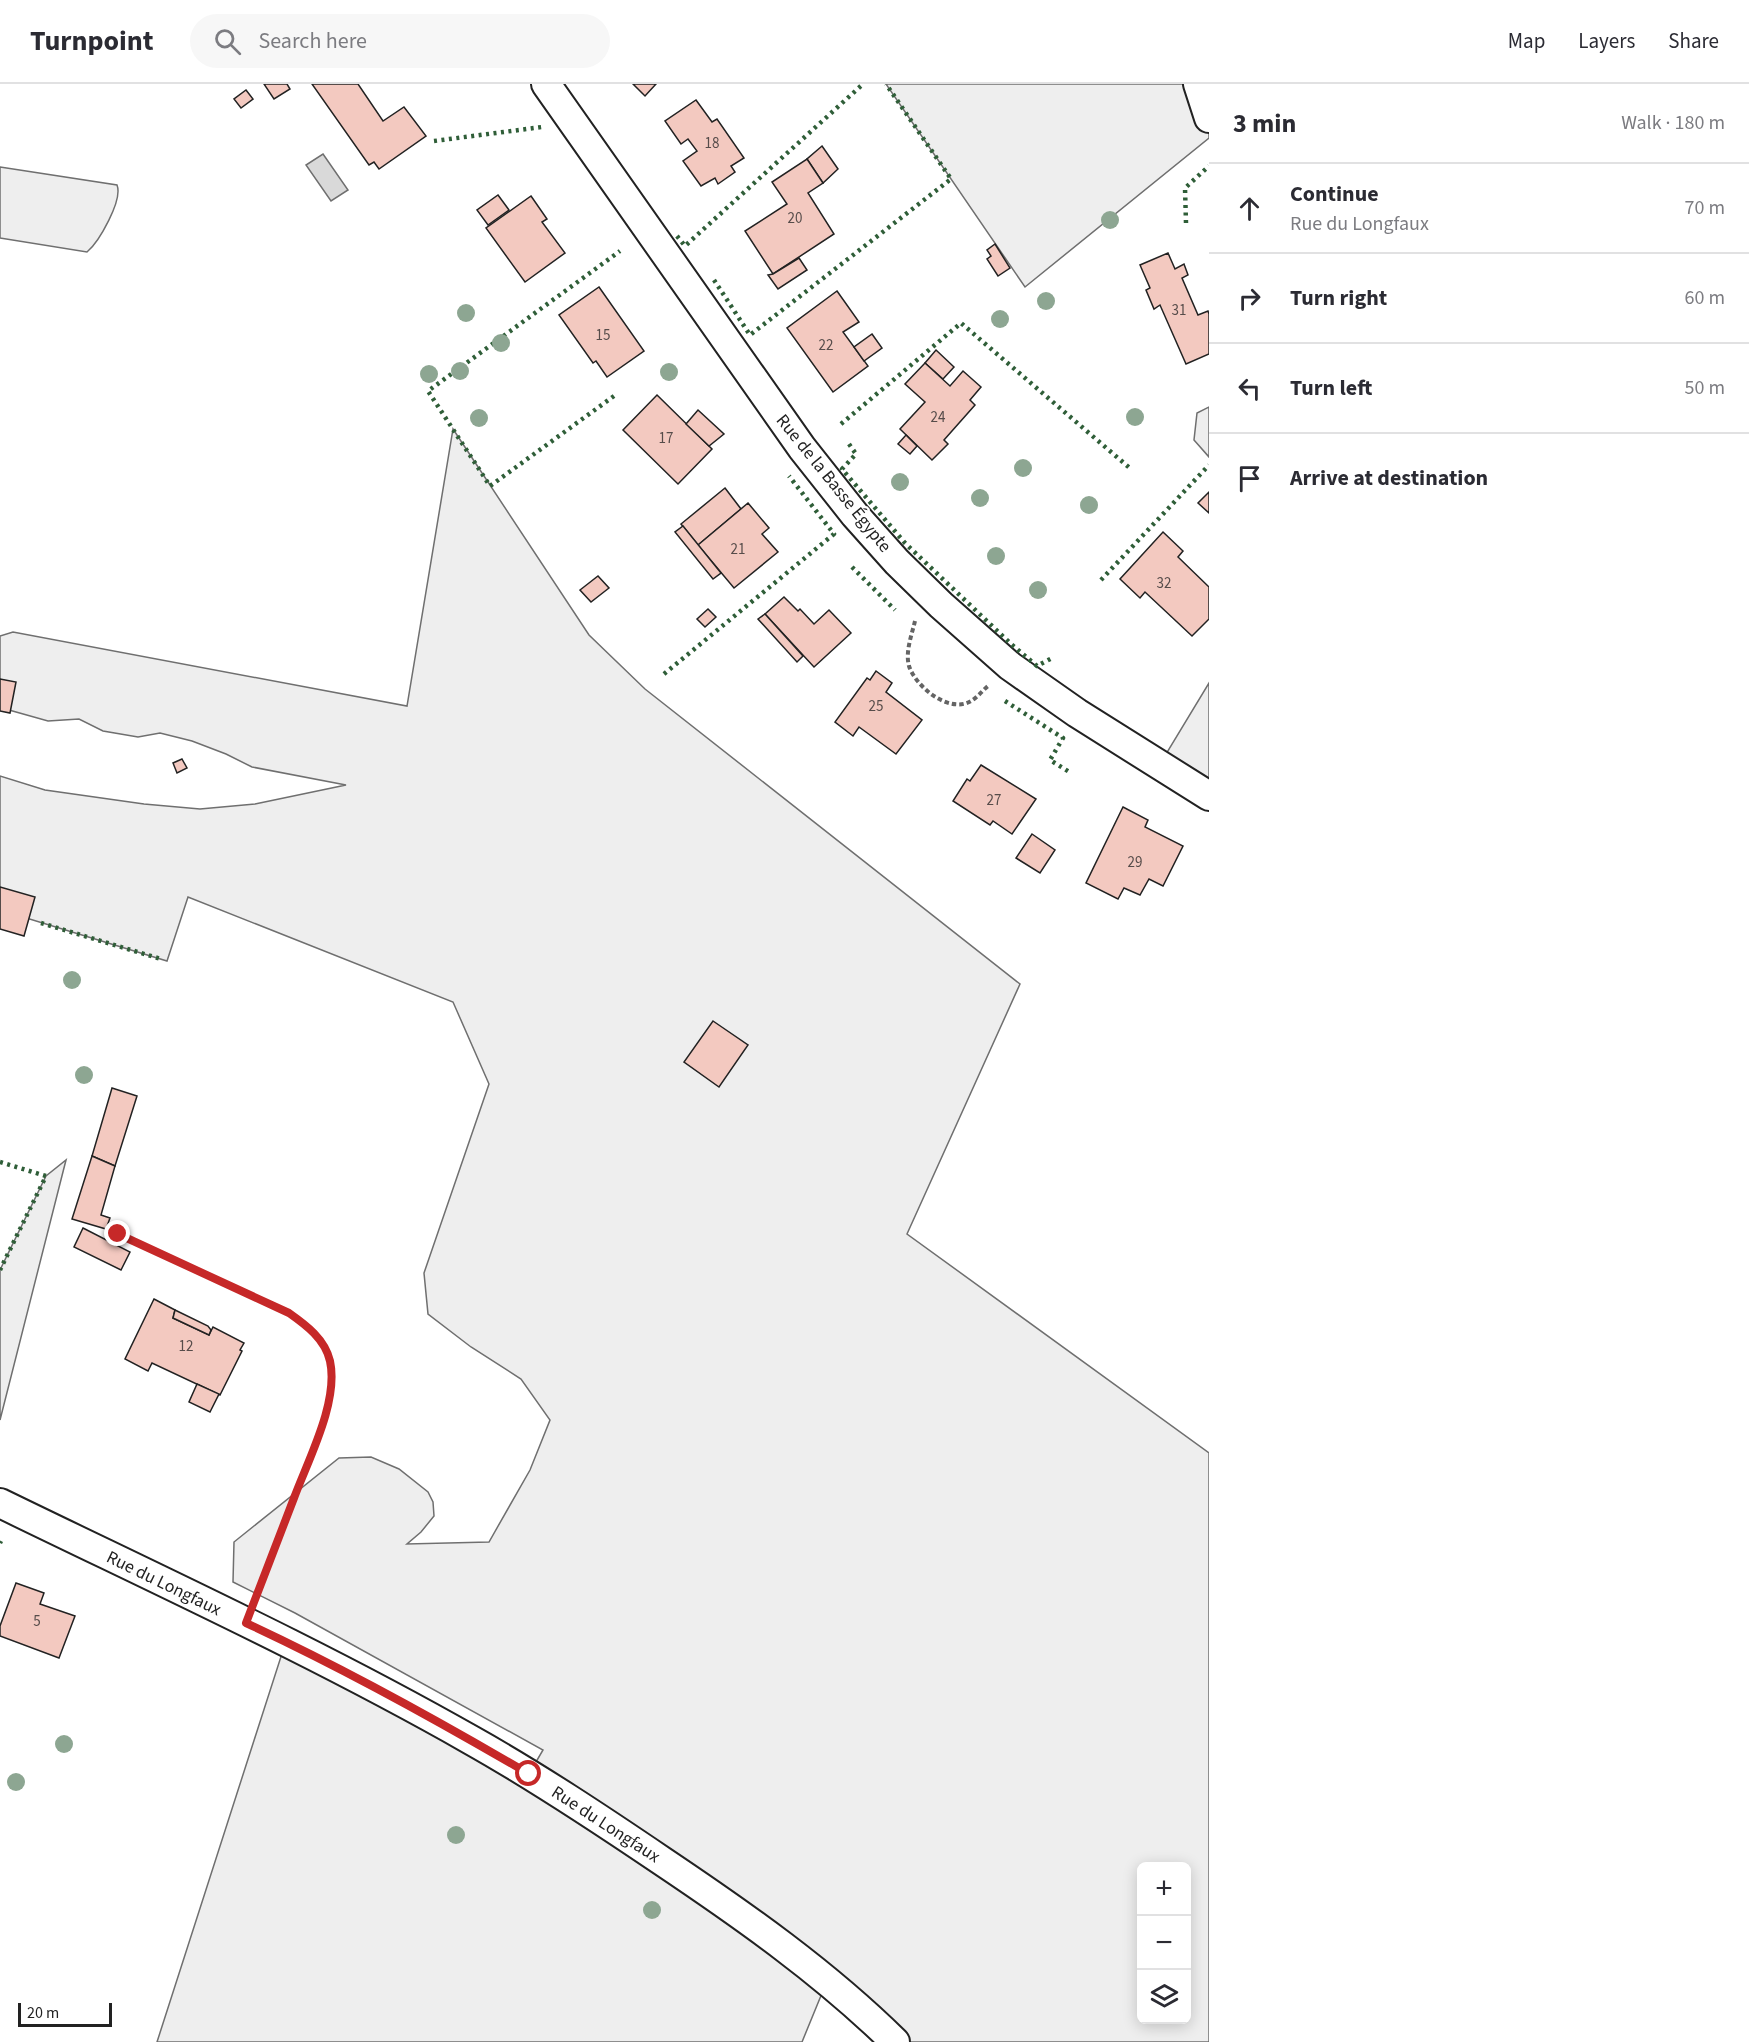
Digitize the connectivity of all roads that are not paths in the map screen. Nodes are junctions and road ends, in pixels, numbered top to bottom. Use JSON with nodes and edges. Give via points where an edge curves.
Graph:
{"nodes":[{"id":1,"x":546,"y":84,"type":"edge"},
{"id":2,"x":1198,"y":84,"type":"edge"},
{"id":3,"x":1209,"y":118,"type":"edge"},
{"id":4,"x":1209,"y":796,"type":"edge"},
{"id":5,"x":0,"y":1503,"type":"edge"},
{"id":6,"x":895,"y":2042,"type":"edge"}],
"edges":[{"from":1,"to":4,"type":"street","name":"Rue de la Basse Égypte","via":[[802,448],[922,588],[1010,666]]},
{"from":2,"to":3,"type":"street"},
{"from":5,"to":6,"type":"street","name":"Rue du Longfaux","via":[[286,1641],[472,1740],[568,1798],[770,1936]]}]}
